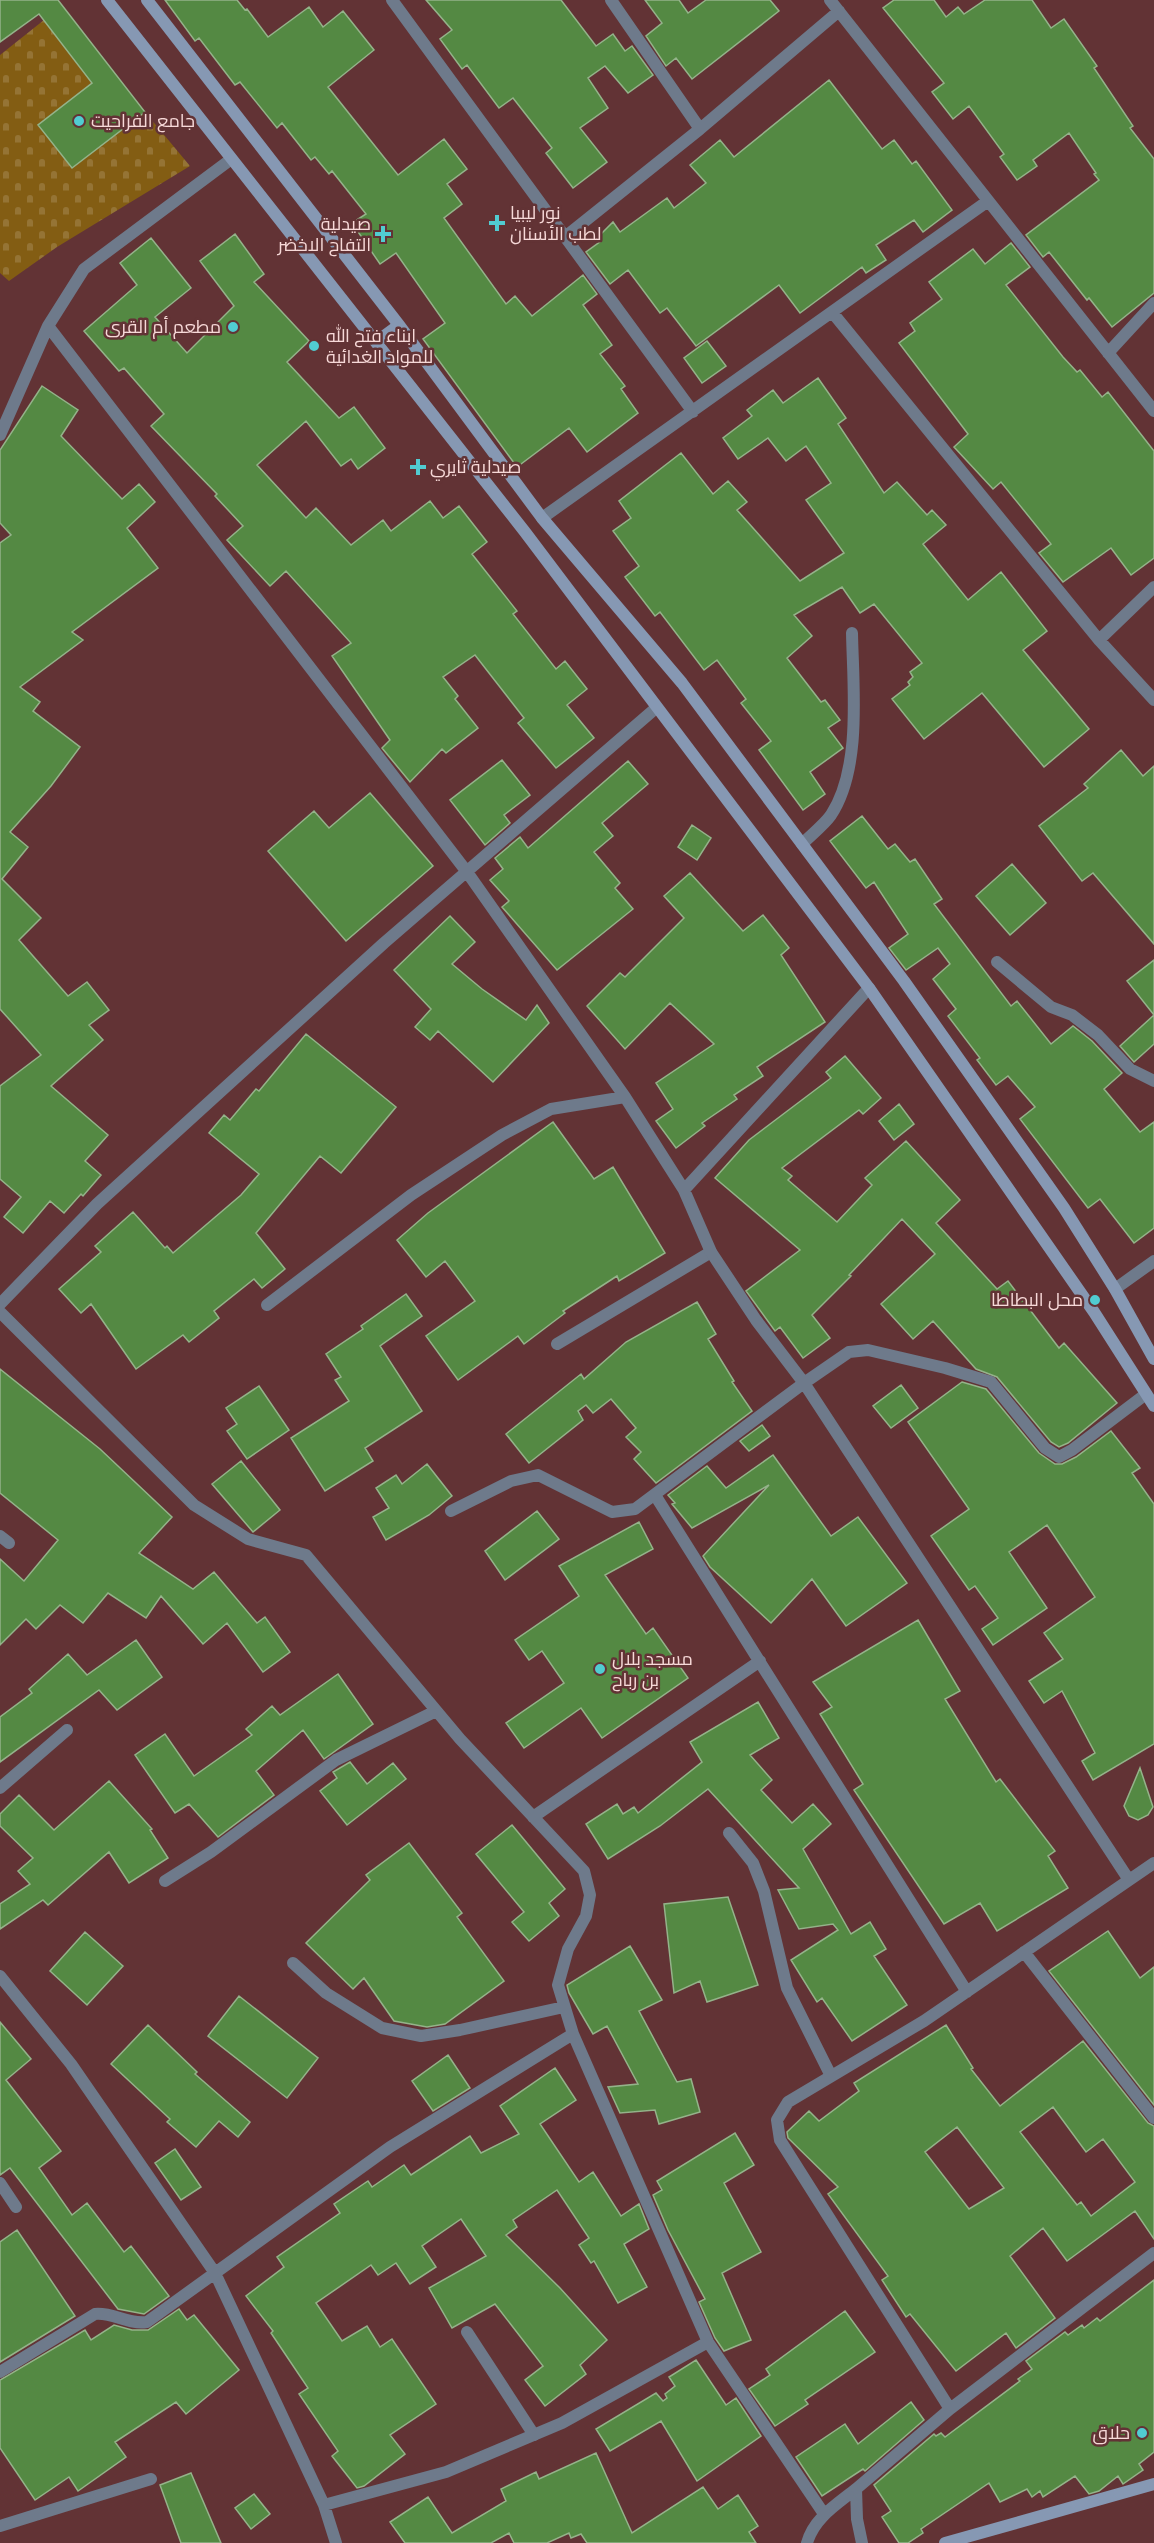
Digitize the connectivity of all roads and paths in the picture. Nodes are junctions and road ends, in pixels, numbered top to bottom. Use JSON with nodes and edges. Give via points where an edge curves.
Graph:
{"nodes":[{"id":1,"x":106,"y":0,"type":"edge"},
{"id":2,"x":147,"y":0,"type":"edge"},
{"id":3,"x":392,"y":0,"type":"edge"},
{"id":4,"x":611,"y":0,"type":"edge"},
{"id":5,"x":830,"y":0,"type":"edge"},
{"id":6,"x":839,"y":11,"type":"junction"},
{"id":7,"x":700,"y":129,"type":"junction"},
{"id":8,"x":230,"y":160,"type":"junction"},
{"id":9,"x":988,"y":201,"type":"junction"},
{"id":10,"x":565,"y":237,"type":"junction"},
{"id":11,"x":1154,"y":303,"type":"edge"},
{"id":12,"x":832,"y":312,"type":"junction"},
{"id":13,"x":399,"y":325,"type":"junction"},
{"id":14,"x":48,"y":326,"type":"junction"},
{"id":15,"x":376,"y":342,"type":"junction"},
{"id":16,"x":1108,"y":353,"type":"junction"},
{"id":17,"x":1154,"y":411,"type":"edge"},
{"id":18,"x":693,"y":412,"type":"junction"},
{"id":19,"x":0,"y":435,"type":"edge"},
{"id":20,"x":542,"y":518,"type":"junction"},
{"id":21,"x":1154,"y":586,"type":"edge"},
{"id":22,"x":852,"y":633,"type":"dead end"},
{"id":23,"x":1099,"y":640,"type":"junction"},
{"id":24,"x":1154,"y":700,"type":"edge"},
{"id":25,"x":657,"y":708,"type":"junction"},
{"id":26,"x":802,"y":844,"type":"junction"},
{"id":27,"x":467,"y":872,"type":"junction"},
{"id":28,"x":997,"y":962,"type":"dead end"},
{"id":29,"x":869,"y":987,"type":"junction"},
{"id":30,"x":1154,"y":1081,"type":"edge"},
{"id":31,"x":626,"y":1097,"type":"junction"},
{"id":32,"x":684,"y":1190,"type":"junction"},
{"id":33,"x":711,"y":1252,"type":"junction"},
{"id":34,"x":1154,"y":1261,"type":"edge"},
{"id":35,"x":1115,"y":1288,"type":"junction"},
{"id":36,"x":0,"y":1304,"type":"edge"},
{"id":37,"x":267,"y":1305,"type":"dead end"},
{"id":38,"x":0,"y":1312,"type":"edge"},
{"id":39,"x":557,"y":1344,"type":"dead end"},
{"id":40,"x":1154,"y":1359,"type":"edge"},
{"id":41,"x":804,"y":1383,"type":"junction"},
{"id":42,"x":1146,"y":1394,"type":"junction"},
{"id":43,"x":1154,"y":1406,"type":"edge"},
{"id":44,"x":655,"y":1495,"type":"junction"},
{"id":45,"x":451,"y":1511,"type":"dead end"},
{"id":46,"x":760,"y":1661,"type":"junction"},
{"id":47,"x":436,"y":1711,"type":"junction"},
{"id":48,"x":67,"y":1730,"type":"dead end"},
{"id":49,"x":0,"y":1788,"type":"edge"},
{"id":50,"x":533,"y":1817,"type":"junction"},
{"id":51,"x":729,"y":1833,"type":"dead end"},
{"id":52,"x":1154,"y":1863,"type":"edge"},
{"id":53,"x":1129,"y":1880,"type":"junction"},
{"id":54,"x":165,"y":1881,"type":"dead end"},
{"id":55,"x":1024,"y":1952,"type":"junction"},
{"id":56,"x":292,"y":1963,"type":"dead end"},
{"id":57,"x":0,"y":1976,"type":"edge"},
{"id":58,"x":967,"y":1992,"type":"junction"},
{"id":59,"x":564,"y":2007,"type":"junction"},
{"id":60,"x":573,"y":2034,"type":"junction"},
{"id":61,"x":831,"y":2076,"type":"junction"},
{"id":62,"x":1154,"y":2118,"type":"edge"},
{"id":63,"x":0,"y":2182,"type":"edge"},
{"id":64,"x":16,"y":2207,"type":"dead end"},
{"id":65,"x":1154,"y":2253,"type":"edge"},
{"id":66,"x":215,"y":2273,"type":"junction"},
{"id":67,"x":467,"y":2332,"type":"dead end"},
{"id":68,"x":708,"y":2342,"type":"junction"},
{"id":69,"x":0,"y":2372,"type":"edge"},
{"id":70,"x":950,"y":2409,"type":"junction"},
{"id":71,"x":534,"y":2435,"type":"junction"},
{"id":72,"x":151,"y":2479,"type":"dead end"},
{"id":73,"x":1154,"y":2484,"type":"edge"},
{"id":74,"x":856,"y":2489,"type":"junction"},
{"id":75,"x":324,"y":2505,"type":"junction"},
{"id":76,"x":824,"y":2514,"type":"junction"},
{"id":77,"x":0,"y":2526,"type":"edge"},
{"id":78,"x":336,"y":2543,"type":"edge"},
{"id":79,"x":807,"y":2543,"type":"edge"},
{"id":80,"x":862,"y":2543,"type":"edge"},
{"id":81,"x":945,"y":2543,"type":"edge"}],
"edges":[{"from":1,"to":8,"type":"main road"},
{"from":2,"to":13,"type":"main road"},
{"from":3,"to":10,"type":"street"},
{"from":4,"to":7,"type":"street"},
{"from":5,"to":6,"type":"street"},
{"from":6,"to":7,"type":"street"},
{"from":6,"to":9,"type":"street"},
{"from":7,"to":10,"type":"street"},
{"from":8,"to":14,"type":"street","via":[[84,269]]},
{"from":8,"to":15,"type":"main road"},
{"from":9,"to":12,"type":"street"},
{"from":9,"to":16,"type":"street"},
{"from":10,"to":18,"type":"street"},
{"from":11,"to":16,"type":"street"},
{"from":12,"to":18,"type":"street"},
{"from":12,"to":23,"type":"street"},
{"from":13,"to":15,"type":"main road"},
{"from":13,"to":20,"type":"main road"},
{"from":14,"to":19,"type":"street"},
{"from":14,"to":27,"type":"street"},
{"from":15,"to":25,"type":"main road"},
{"from":16,"to":17,"type":"street"},
{"from":18,"to":20,"type":"street"},
{"from":20,"to":26,"type":"main road","via":[[682,682]]},
{"from":21,"to":23,"type":"street"},
{"from":22,"to":26,"type":"street","via":[[852,734],[844,788],[831,815]]},
{"from":23,"to":24,"type":"street"},
{"from":25,"to":27,"type":"street"},
{"from":25,"to":29,"type":"main road"},
{"from":26,"to":35,"type":"main road","via":[[1064,1208]]},
{"from":27,"to":31,"type":"street"},
{"from":27,"to":36,"type":"street","via":[[97,1204]]},
{"from":28,"to":30,"type":"street","via":[[1051,1007],[1072,1015],[1098,1035],[1130,1069]]},
{"from":29,"to":32,"type":"street"},
{"from":29,"to":42,"type":"main road","via":[[1094,1312]]},
{"from":31,"to":32,"type":"street"},
{"from":31,"to":37,"type":"street","via":[[551,1109],[502,1135],[411,1195]]},
{"from":32,"to":33,"type":"street"},
{"from":33,"to":39,"type":"street"},
{"from":33,"to":41,"type":"street"},
{"from":34,"to":35,"type":"street"},
{"from":35,"to":40,"type":"main road"},
{"from":38,"to":47,"type":"street","via":[[194,1505],[248,1539],[306,1555]]},
{"from":41,"to":42,"type":"street","via":[[849,1352],[868,1350],[945,1368],[991,1382],[1045,1448],[1059,1457]]},
{"from":41,"to":44,"type":"street"},
{"from":41,"to":53,"type":"street"},
{"from":42,"to":43,"type":"main road"},
{"from":44,"to":45,"type":"street","via":[[635,1509],[612,1512],[538,1475],[511,1482]]},
{"from":44,"to":46,"type":"street"},
{"from":46,"to":50,"type":"street"},
{"from":46,"to":58,"type":"street"},
{"from":47,"to":50,"type":"street"},
{"from":47,"to":54,"type":"street","via":[[336,1760]]},
{"from":48,"to":49,"type":"street"},
{"from":50,"to":59,"type":"street","via":[[584,1872],[590,1895],[586,1916],[568,1949],[558,1985]]},
{"from":51,"to":61,"type":"street","via":[[753,1863],[764,1891],[787,1989]]},
{"from":52,"to":53,"type":"street"},
{"from":53,"to":55,"type":"street"},
{"from":55,"to":58,"type":"street"},
{"from":55,"to":62,"type":"street"},
{"from":56,"to":59,"type":"street","via":[[326,1993],[382,2028],[421,2036]]},
{"from":57,"to":66,"type":"street","via":[[71,2064]]},
{"from":58,"to":61,"type":"street"},
{"from":59,"to":60,"type":"street"},
{"from":60,"to":66,"type":"street","via":[[390,2146]]},
{"from":60,"to":68,"type":"street"},
{"from":61,"to":70,"type":"street","via":[[789,2102],[777,2120],[780,2140]]},
{"from":63,"to":64,"type":"street"},
{"from":65,"to":70,"type":"street"},
{"from":66,"to":69,"type":"street","via":[[147,2322],[94,2314]]},
{"from":66,"to":75,"type":"street"},
{"from":67,"to":71,"type":"street"},
{"from":68,"to":71,"type":"street"},
{"from":68,"to":76,"type":"street"},
{"from":70,"to":74,"type":"street"},
{"from":71,"to":75,"type":"street","via":[[446,2472]]},
{"from":72,"to":77,"type":"street"},
{"from":73,"to":81,"type":"main road"},
{"from":74,"to":76,"type":"street"},
{"from":74,"to":80,"type":"street"},
{"from":75,"to":78,"type":"street"},
{"from":76,"to":79,"type":"street"}]}
